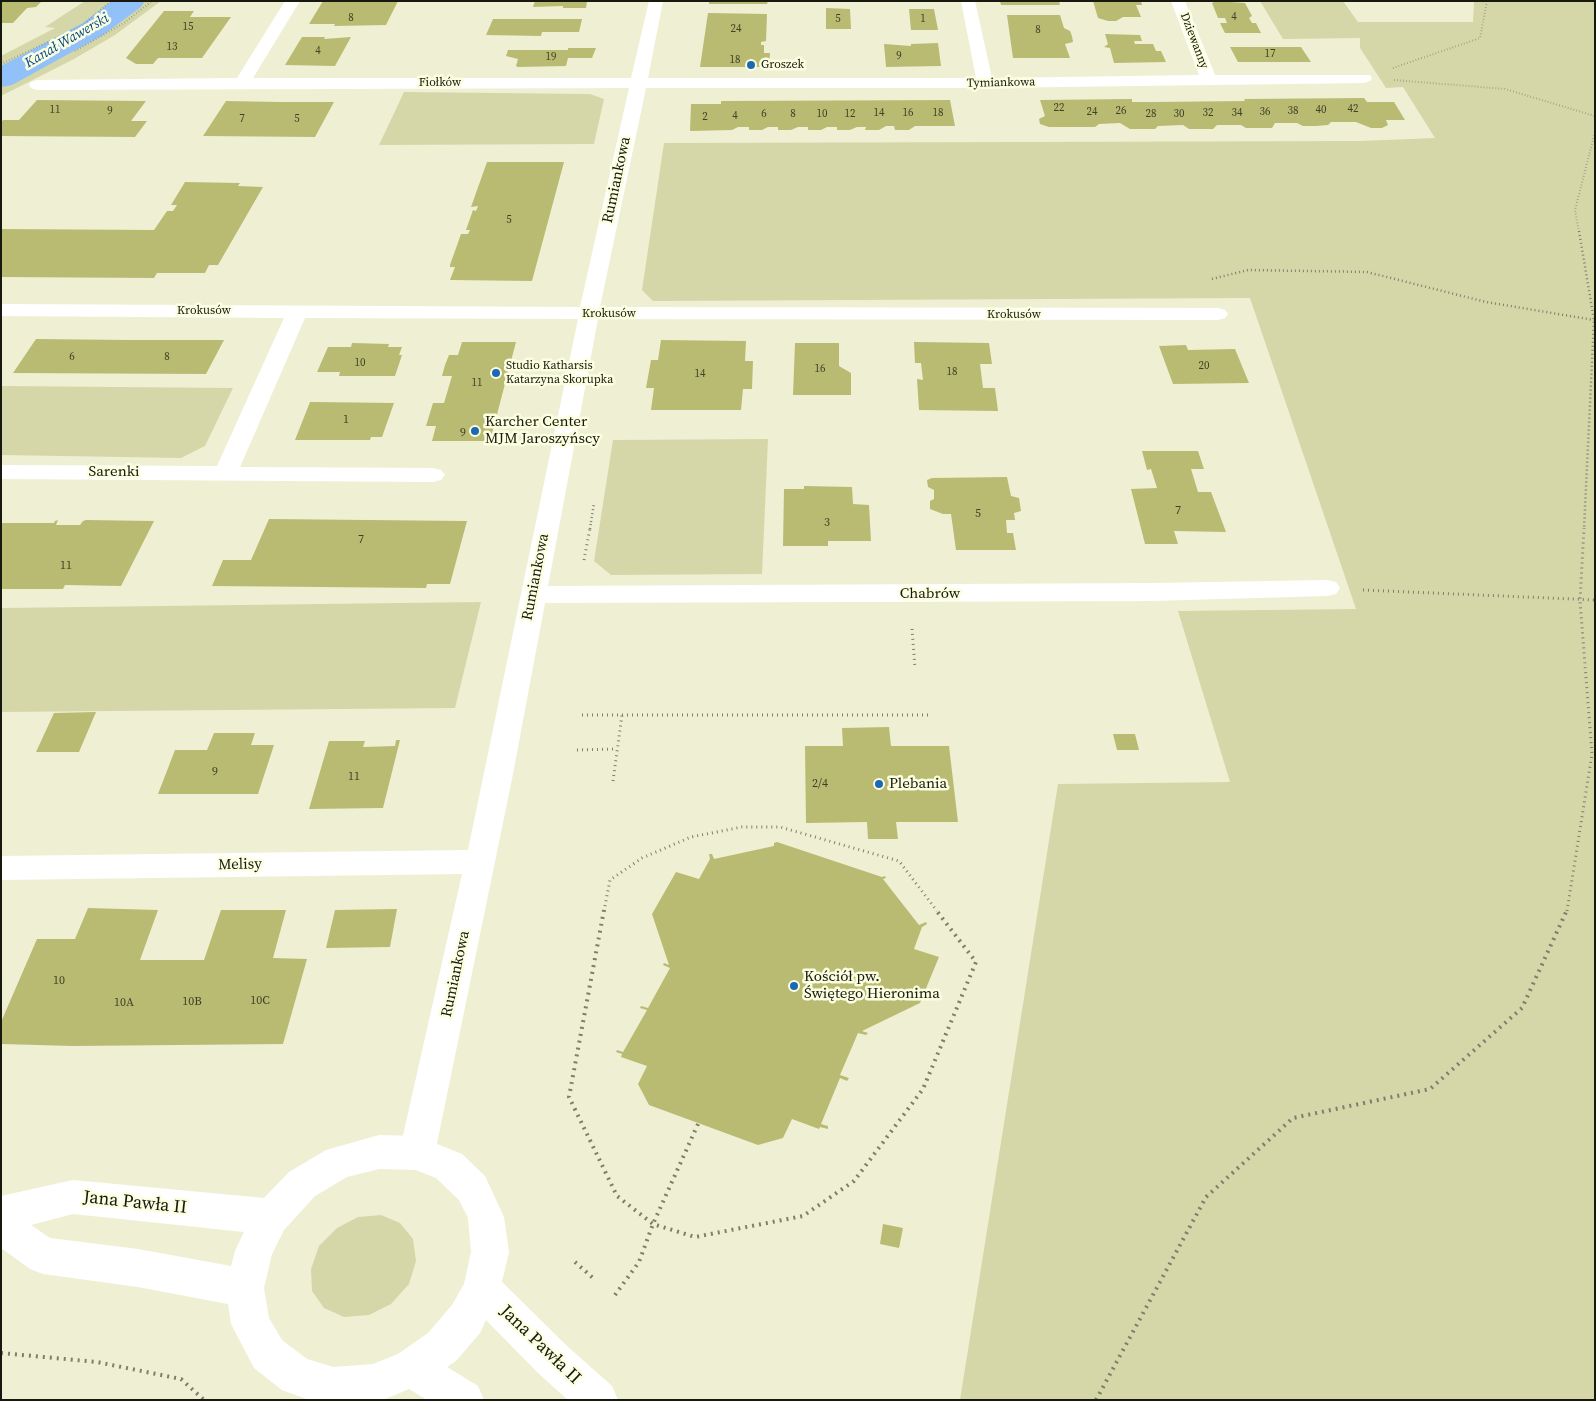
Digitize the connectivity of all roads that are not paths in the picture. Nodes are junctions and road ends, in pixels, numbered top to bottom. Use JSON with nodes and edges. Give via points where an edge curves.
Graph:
{"nodes":[{"id":1,"x":293,"y":1,"type":"edge"},
{"id":2,"x":656,"y":1,"type":"edge"},
{"id":3,"x":968,"y":1,"type":"edge"},
{"id":4,"x":1178,"y":1,"type":"edge"},
{"id":5,"x":1364,"y":78,"type":"road end"},
{"id":6,"x":1209,"y":80,"type":"junction"},
{"id":7,"x":242,"y":83,"type":"junction"},
{"id":8,"x":638,"y":83,"type":"junction"},
{"id":9,"x":985,"y":83,"type":"junction"},
{"id":10,"x":37,"y":85,"type":"dead end"},
{"id":11,"x":1,"y":310,"type":"edge"},
{"id":12,"x":297,"y":312,"type":"junction"},
{"id":13,"x":588,"y":314,"type":"junction"},
{"id":14,"x":1218,"y":314,"type":"dead end"},
{"id":15,"x":1,"y":472,"type":"edge"},
{"id":16,"x":226,"y":473,"type":"junction"},
{"id":17,"x":433,"y":475,"type":"dead end"},
{"id":18,"x":1327,"y":588,"type":"road end"},
{"id":19,"x":533,"y":595,"type":"junction"},
{"id":20,"x":480,"y":862,"type":"junction"},
{"id":21,"x":1,"y":868,"type":"edge"},
{"id":22,"x":417,"y":1153,"type":"junction"},
{"id":23,"x":1,"y":1214,"type":"edge"},
{"id":24,"x":271,"y":1217,"type":"junction"},
{"id":25,"x":1,"y":1225,"type":"edge"},
{"id":26,"x":245,"y":1288,"type":"junction"},
{"id":27,"x":482,"y":1289,"type":"junction"},
{"id":28,"x":412,"y":1368,"type":"junction"},
{"id":29,"x":464,"y":1400,"type":"edge"},
{"id":30,"x":598,"y":1400,"type":"edge"}],
"edges":[{"from":1,"to":7,"type":"street"},
{"from":2,"to":8,"type":"street","name":"Rumiankowa"},
{"from":3,"to":9,"type":"street"},
{"from":4,"to":6,"type":"street","name":"Dziewanny"},
{"from":5,"to":6,"type":"street","name":"Tymiankowa"},
{"from":6,"to":9,"type":"street","name":"Tymiankowa"},
{"from":7,"to":8,"type":"street","name":"Fiołków"},
{"from":7,"to":10,"type":"street","name":"Fiołków"},
{"from":8,"to":9,"type":"street","name":"Tymiankowa"},
{"from":8,"to":13,"type":"street","name":"Rumiankowa"},
{"from":11,"to":12,"type":"street","name":"Krokusów"},
{"from":12,"to":13,"type":"street","name":"Krokusów"},
{"from":12,"to":16,"type":"street"},
{"from":13,"to":14,"type":"street","name":"Krokusów"},
{"from":13,"to":19,"type":"street","name":"Rumiankowa"},
{"from":15,"to":16,"type":"street","name":"Sarenki"},
{"from":16,"to":17,"type":"street","name":"Sarenki"},
{"from":18,"to":19,"type":"street","name":"Chabrów"},
{"from":19,"to":20,"type":"street","name":"Rumiankowa"},
{"from":20,"to":21,"type":"street","name":"Melisy"},
{"from":20,"to":22,"type":"street","name":"Rumiankowa"},
{"from":22,"to":24,"type":"street","via":[[379,1152],[339,1162],[302,1184]]},
{"from":22,"to":27,"type":"street","via":[[449,1166],[472,1188],[486,1217],[490,1252]]},
{"from":23,"to":24,"type":"street","name":"Jana Pawła II","via":[[73,1197]]},
{"from":24,"to":26,"type":"street","via":[[254,1251]]},
{"from":25,"to":26,"type":"street","via":[[43,1256],[138,1268]]},
{"from":26,"to":28,"type":"street","via":[[250,1324],[268,1354],[296,1376],[333,1387],[349,1386],[373,1384]]},
{"from":27,"to":28,"type":"street","via":[[466,1319],[448,1340]]},
{"from":27,"to":30,"type":"street","name":"Jana Pawła II"},
{"from":28,"to":29,"type":"street"}]}
